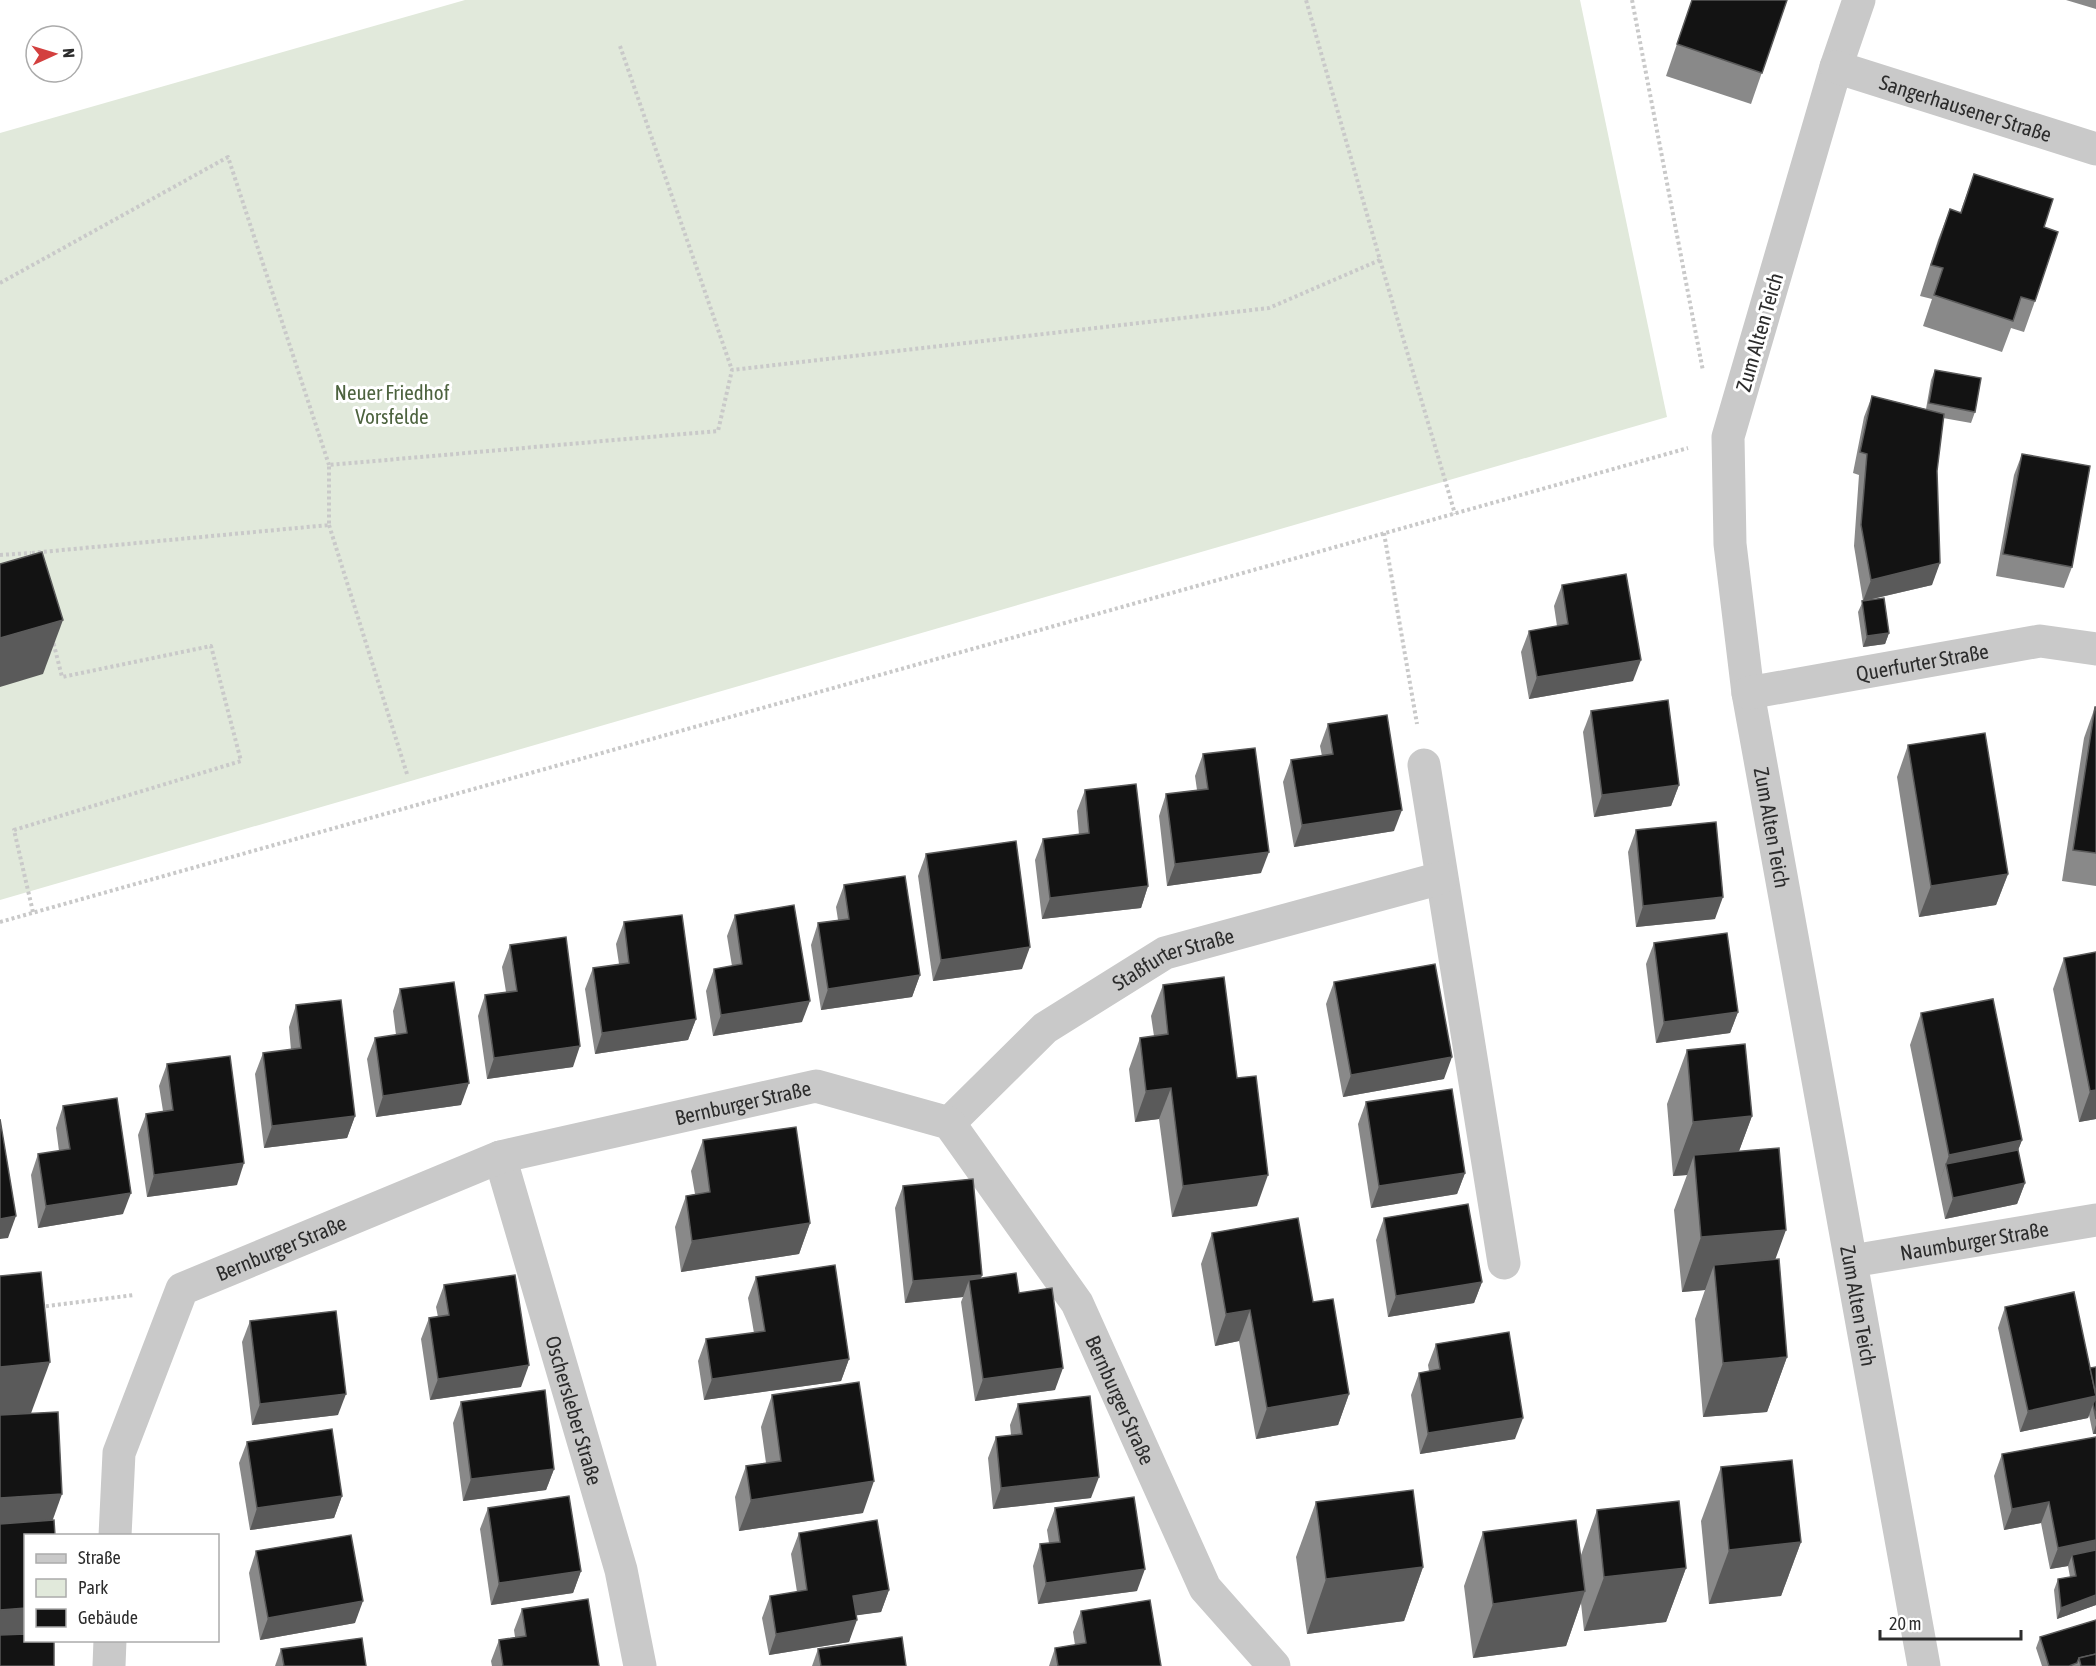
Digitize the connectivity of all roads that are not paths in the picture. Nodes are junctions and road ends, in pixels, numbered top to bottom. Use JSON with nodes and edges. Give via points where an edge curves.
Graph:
{"nodes":[{"id":1,"x":1859,"y":0,"type":"edge"},
{"id":2,"x":1836,"y":67,"type":"junction"},
{"id":3,"x":2096,"y":149,"type":"edge"},
{"id":4,"x":2096,"y":649,"type":"edge"},
{"id":5,"x":1748,"y":693,"type":"junction"},
{"id":6,"x":1424,"y":765,"type":"road end"},
{"id":7,"x":1441,"y":878,"type":"junction"},
{"id":8,"x":950,"y":1123,"type":"junction"},
{"id":9,"x":500,"y":1157,"type":"junction"},
{"id":10,"x":2096,"y":1220,"type":"edge"},
{"id":11,"x":1852,"y":1261,"type":"junction"},
{"id":12,"x":1504,"y":1263,"type":"dead end"},
{"id":13,"x":115,"y":1534,"type":"edge"},
{"id":14,"x":110,"y":1642,"type":"edge"},
{"id":15,"x":109,"y":1666,"type":"edge"},
{"id":16,"x":640,"y":1666,"type":"edge"},
{"id":17,"x":1274,"y":1666,"type":"edge"},
{"id":18,"x":1924,"y":1666,"type":"edge"}],
"edges":[{"from":1,"to":2,"type":"street","name":"Zum Alten Teich"},
{"from":2,"to":3,"type":"street","name":"Sangerhausener Straße"},
{"from":2,"to":5,"type":"street","name":"Zum Alten Teich","via":[[1728,437],[1730,544]]},
{"from":4,"to":5,"type":"street","name":"Querfurter Straße","via":[[2040,641]]},
{"from":5,"to":11,"type":"street","name":"Zum Alten Teich"},
{"from":6,"to":7,"type":"street"},
{"from":7,"to":8,"type":"street","name":"Staßfurter Straße","via":[[1165,953],[1045,1028]]},
{"from":7,"to":12,"type":"street"},
{"from":8,"to":9,"type":"street","name":"Bernburger Straße","via":[[816,1086]]},
{"from":8,"to":17,"type":"street","name":"Bernburger Straße","via":[[1077,1303],[1205,1588]]},
{"from":9,"to":13,"type":"street","name":"Bernburger Straße","via":[[182,1289],[119,1453]]},
{"from":9,"to":16,"type":"street","name":"Oschersleber Straße","via":[[621,1570]]},
{"from":10,"to":11,"type":"street","name":"Naumburger Straße"},
{"from":11,"to":18,"type":"street","name":"Zum Alten Teich"},
{"from":14,"to":15,"type":"street"}]}
